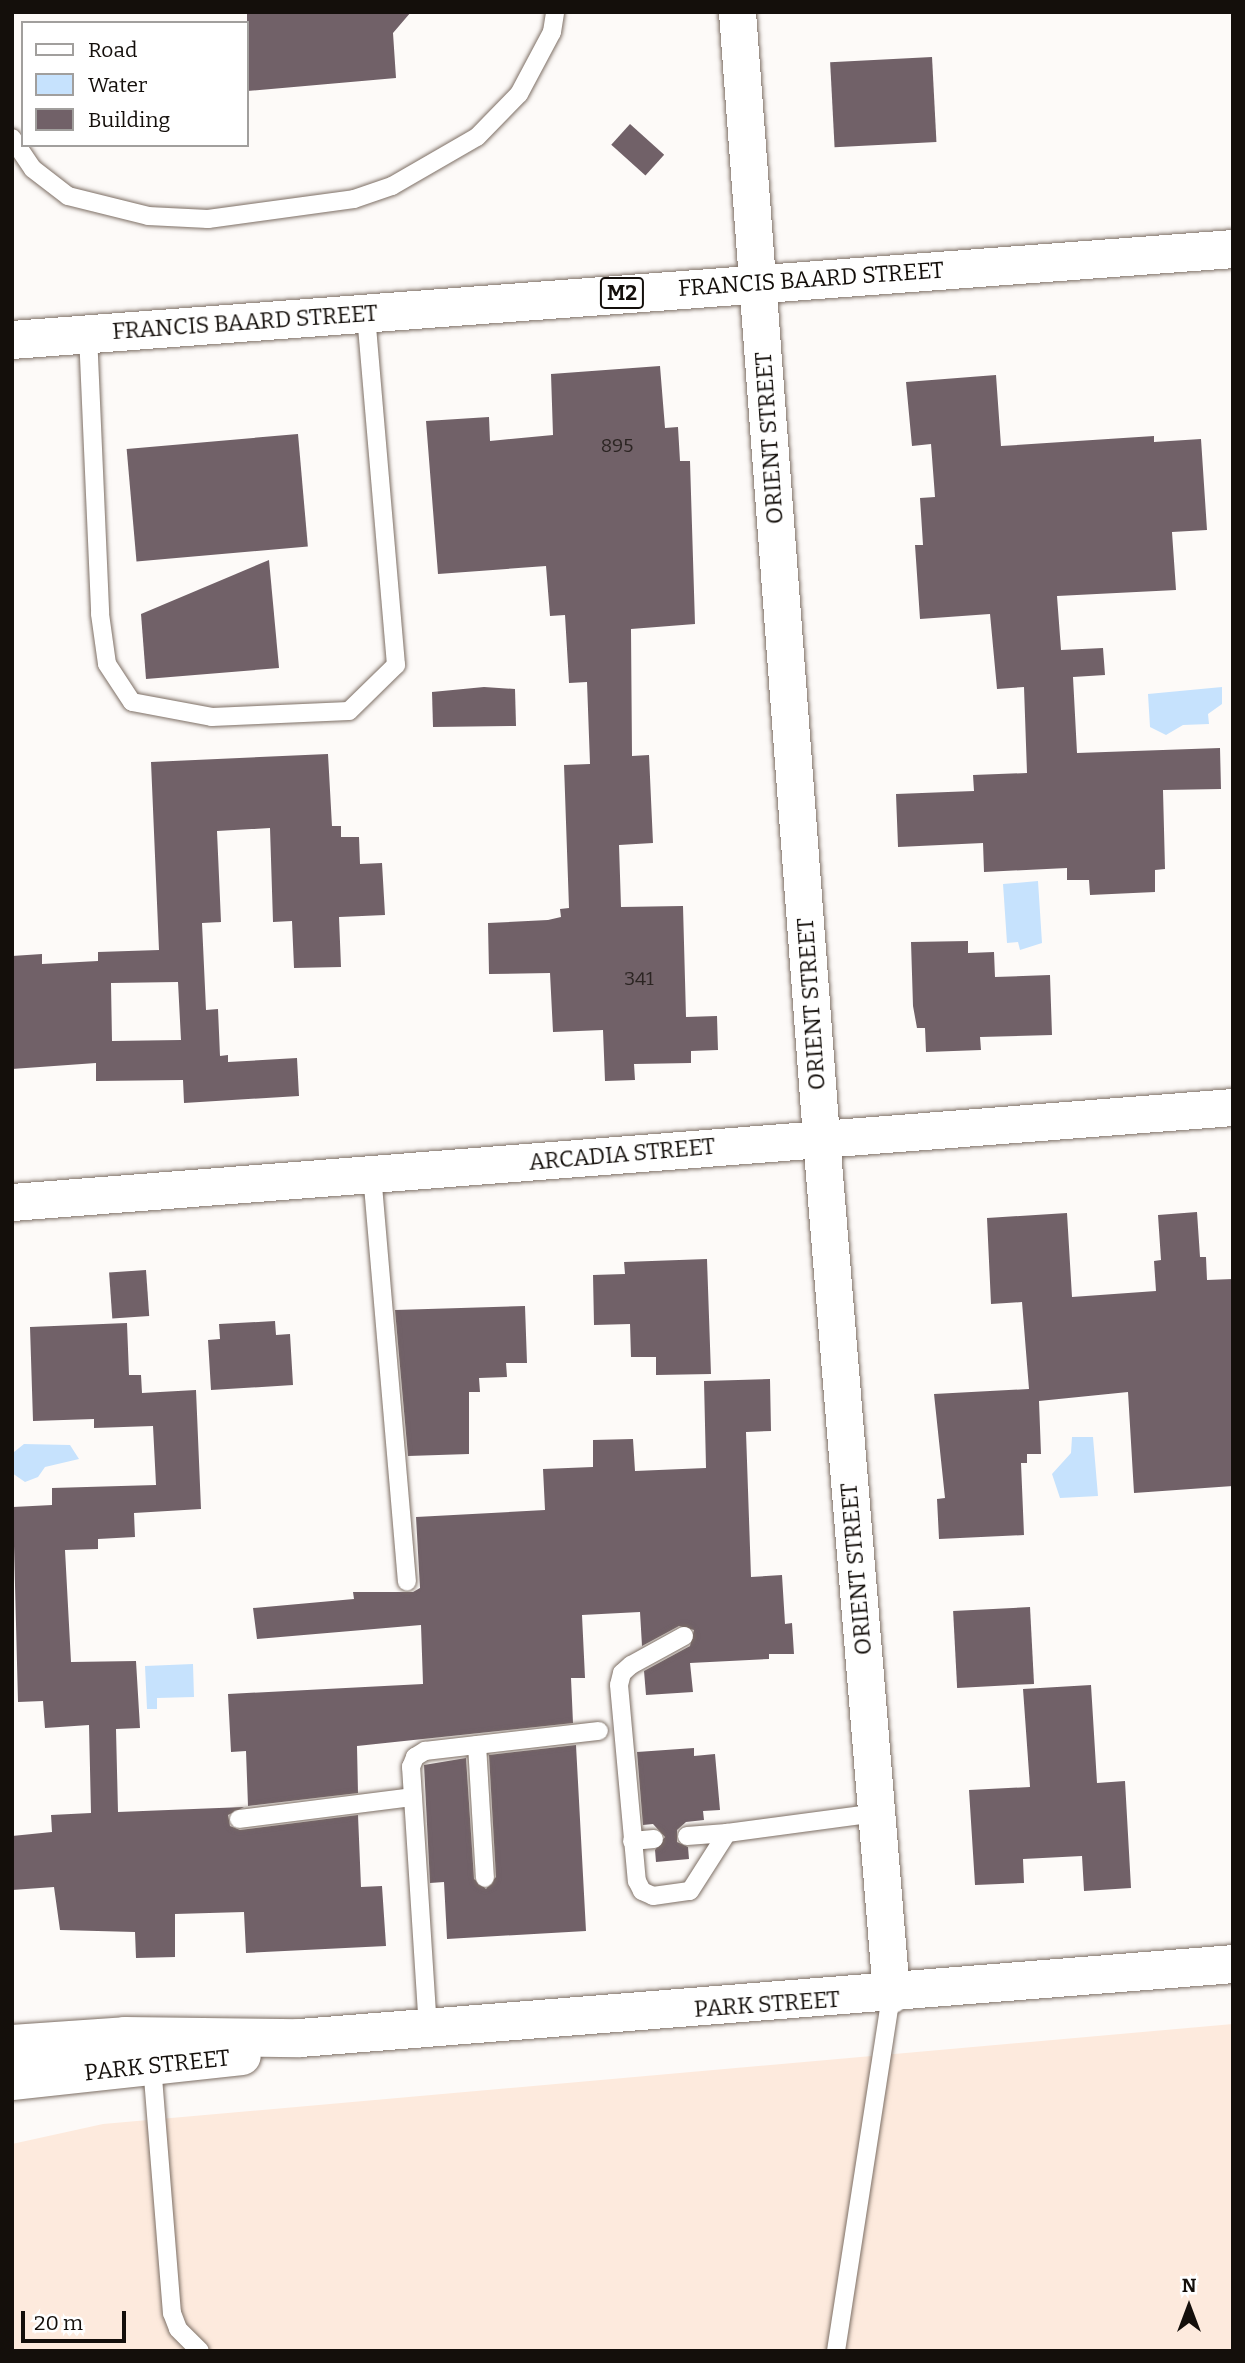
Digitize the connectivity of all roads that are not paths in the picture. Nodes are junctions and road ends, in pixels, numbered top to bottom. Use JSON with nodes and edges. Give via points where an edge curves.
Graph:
{"nodes":[{"id":1,"x":555,"y":12,"type":"edge"},
{"id":2,"x":737,"y":12,"type":"edge"},
{"id":3,"x":12,"y":138,"type":"edge"},
{"id":4,"x":1233,"y":249,"type":"edge"},
{"id":5,"x":757,"y":282,"type":"junction"},
{"id":6,"x":366,"y":313,"type":"junction"},
{"id":7,"x":88,"y":334,"type":"junction"},
{"id":8,"x":12,"y":340,"type":"edge"},
{"id":9,"x":1233,"y":1107,"type":"edge"},
{"id":10,"x":821,"y":1138,"type":"junction"},
{"id":11,"x":372,"y":1174,"type":"junction"},
{"id":12,"x":12,"y":1202,"type":"edge"},
{"id":13,"x":407,"y":1582,"type":"dead end"},
{"id":14,"x":684,"y":1636,"type":"dead end"},
{"id":15,"x":599,"y":1731,"type":"dead end"},
{"id":16,"x":477,"y":1745,"type":"junction"},
{"id":17,"x":413,"y":1797,"type":"junction"},
{"id":18,"x":876,"y":1813,"type":"junction"},
{"id":19,"x":239,"y":1819,"type":"dead end"},
{"id":20,"x":727,"y":1833,"type":"junction"},
{"id":21,"x":687,"y":1836,"type":"dead end"},
{"id":22,"x":654,"y":1839,"type":"dead end"},
{"id":23,"x":632,"y":1841,"type":"junction"},
{"id":24,"x":485,"y":1878,"type":"dead end"},
{"id":25,"x":1233,"y":1964,"type":"edge"},
{"id":26,"x":891,"y":1994,"type":"junction"},
{"id":27,"x":428,"y":2029,"type":"junction"},
{"id":28,"x":300,"y":2038,"type":"junction"},
{"id":29,"x":12,"y":2044,"type":"edge"},
{"id":30,"x":152,"y":2065,"type":"junction"},
{"id":31,"x":12,"y":2081,"type":"edge"},
{"id":32,"x":200,"y":2351,"type":"edge"},
{"id":33,"x":836,"y":2351,"type":"edge"}],
"edges":[{"from":1,"to":3,"type":"lane","via":[[552,32],[519,94],[477,137],[392,186],[354,199],[208,219],[148,216],[68,196],[33,169]]},
{"from":2,"to":5,"type":"street","name":"ORIENT STREET"},
{"from":4,"to":5,"type":"street","name":"FRANCIS BAARD STREET","number":"M2"},
{"from":5,"to":6,"type":"street","name":"FRANCIS BAARD STREET","number":"M2"},
{"from":5,"to":10,"type":"street","name":"ORIENT STREET"},
{"from":6,"to":7,"type":"street","name":"FRANCIS BAARD STREET","number":"M2"},
{"from":6,"to":7,"type":"lane","via":[[396,665],[349,711],[212,718],[132,702],[107,664],[100,614]]},
{"from":7,"to":8,"type":"street","name":"FRANCIS BAARD STREET","number":"M2"},
{"from":9,"to":10,"type":"street","name":"ARCADIA STREET"},
{"from":10,"to":11,"type":"street","name":"ARCADIA STREET"},
{"from":10,"to":18,"type":"street","name":"ORIENT STREET"},
{"from":11,"to":12,"type":"street","name":"ARCADIA STREET"},
{"from":11,"to":13,"type":"lane"},
{"from":14,"to":23,"type":"lane","via":[[622,1673]]},
{"from":15,"to":16,"type":"lane"},
{"from":16,"to":17,"type":"lane","via":[[425,1751],[415,1757]]},
{"from":16,"to":24,"type":"lane"},
{"from":17,"to":19,"type":"lane"},
{"from":17,"to":27,"type":"lane"},
{"from":18,"to":20,"type":"lane"},
{"from":18,"to":26,"type":"street","name":"ORIENT STREET"},
{"from":20,"to":21,"type":"lane"},
{"from":20,"to":23,"type":"lane","via":[[698,1884],[677,1895],[653,1896],[642,1891]]},
{"from":22,"to":23,"type":"lane"},
{"from":25,"to":26,"type":"street","name":"PARK STREET"},
{"from":26,"to":27,"type":"street","name":"PARK STREET"},
{"from":26,"to":33,"type":"lane"},
{"from":27,"to":28,"type":"street","name":"PARK STREET"},
{"from":28,"to":29,"type":"street","name":"PARK STREET","via":[[125,2036]]},
{"from":28,"to":30,"type":"street","name":"PARK STREET","via":[[246,2056]]},
{"from":30,"to":31,"type":"street","name":"PARK STREET"},
{"from":30,"to":32,"type":"lane","via":[[172,2313],[178,2329]]}]}
